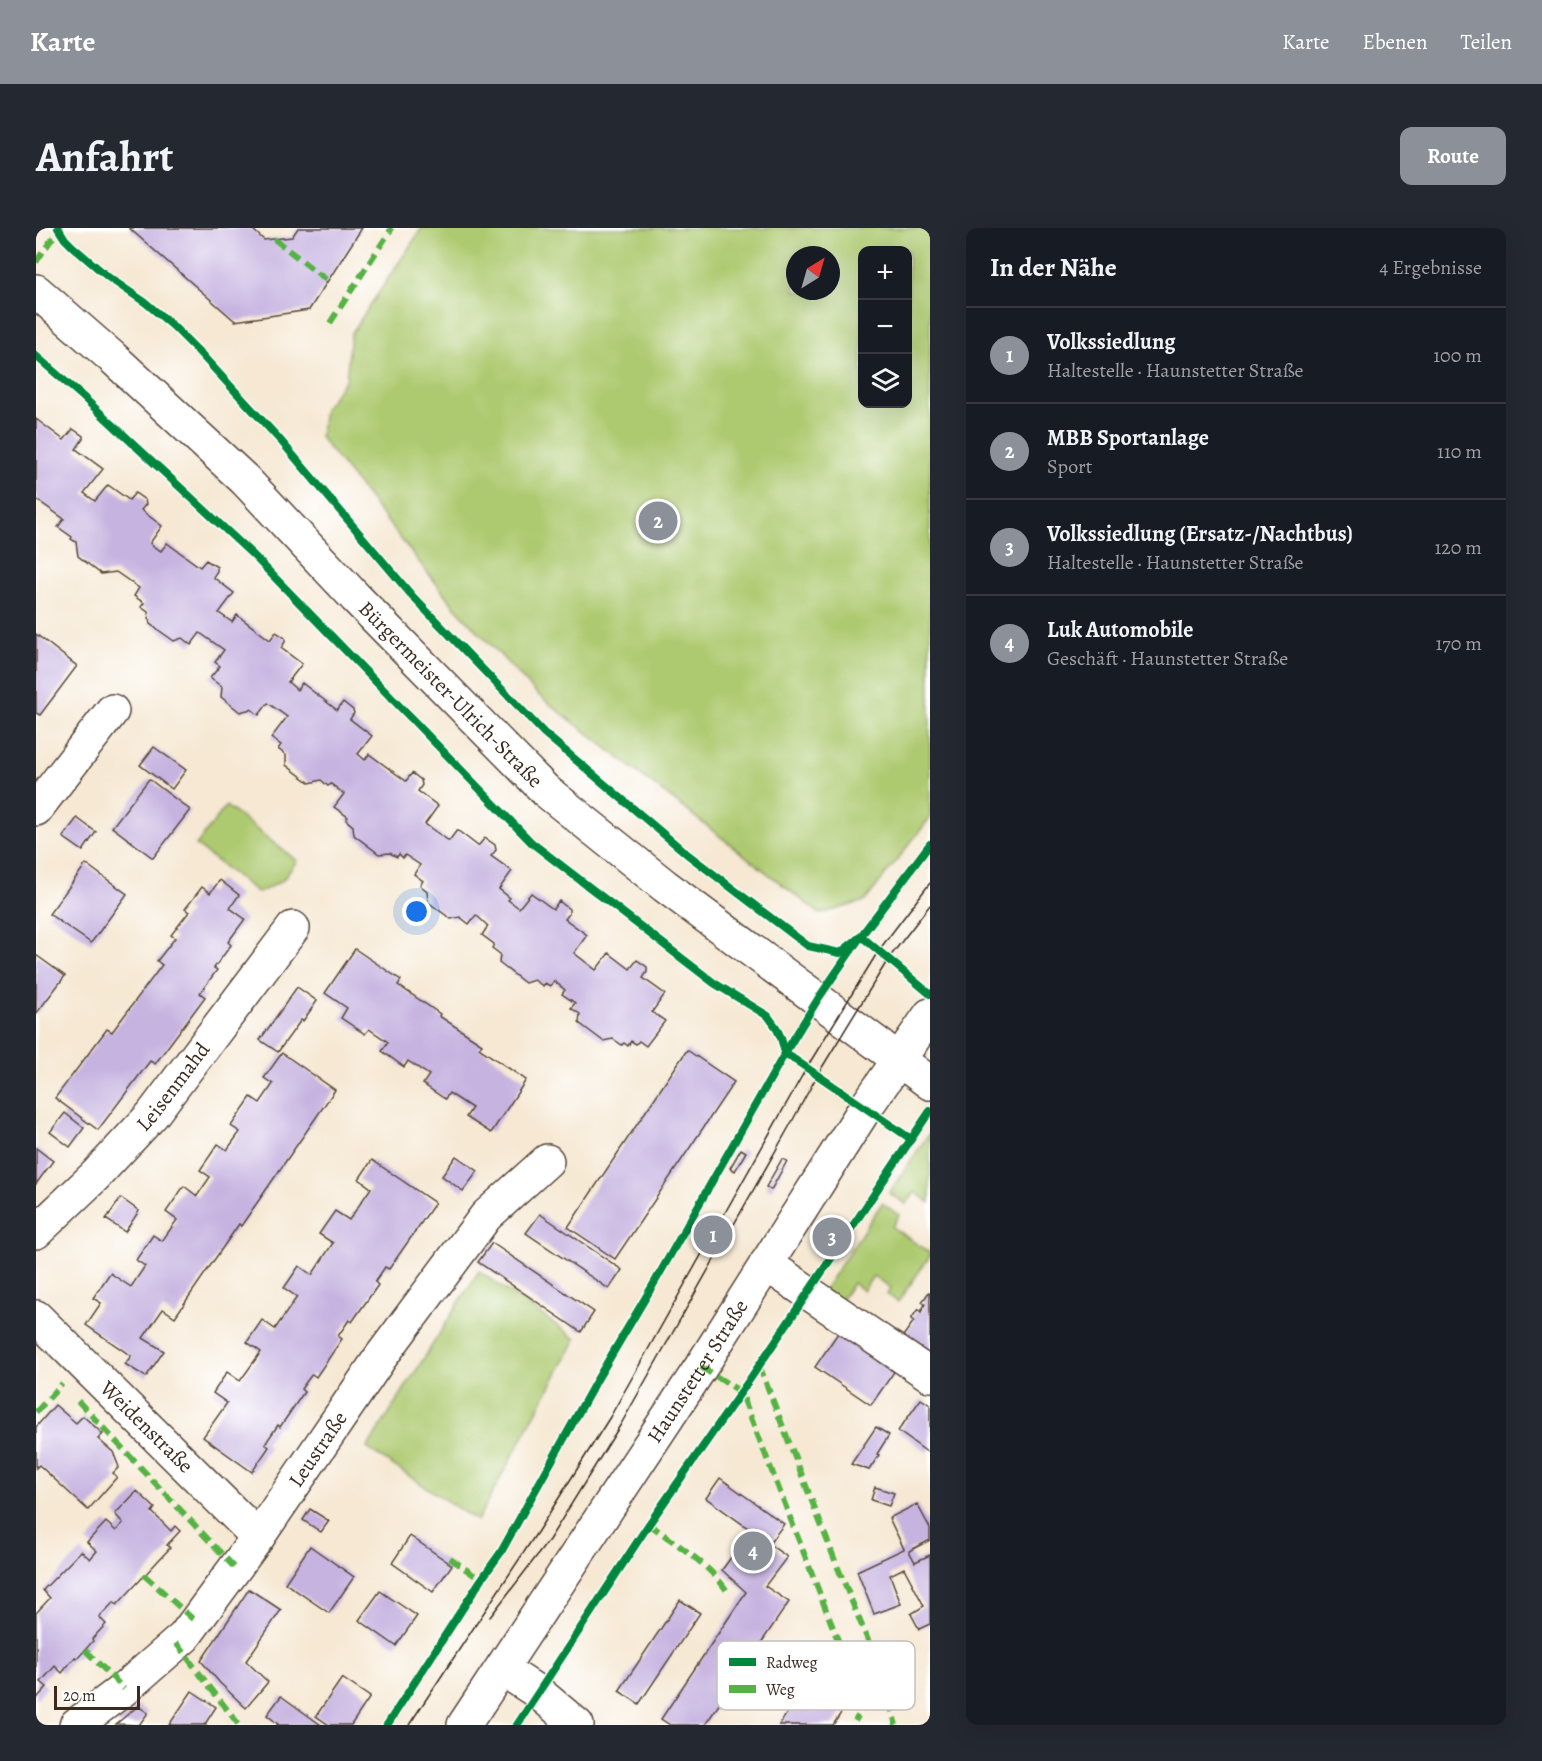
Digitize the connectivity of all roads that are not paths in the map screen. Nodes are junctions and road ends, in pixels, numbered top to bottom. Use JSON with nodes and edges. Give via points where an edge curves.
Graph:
{"nodes":[{"id":1,"x":36,"y":291,"type":"edge"},
{"id":2,"x":112,"y":711,"type":"dead end"},
{"id":3,"x":36,"y":809,"type":"edge"},
{"id":4,"x":293,"y":928,"type":"dead end"},
{"id":5,"x":930,"y":1015,"type":"edge"},
{"id":6,"x":898,"y":1059,"type":"junction"},
{"id":7,"x":930,"y":1083,"type":"edge"},
{"id":8,"x":547,"y":1161,"type":"dead end"},
{"id":9,"x":36,"y":1232,"type":"edge"},
{"id":10,"x":766,"y":1264,"type":"junction"},
{"id":11,"x":36,"y":1317,"type":"edge"},
{"id":12,"x":930,"y":1375,"type":"edge"},
{"id":13,"x":258,"y":1537,"type":"junction"},
{"id":14,"x":502,"y":1669,"type":"junction"},
{"id":15,"x":76,"y":1725,"type":"edge"},
{"id":16,"x":464,"y":1725,"type":"edge"},
{"id":17,"x":577,"y":1725,"type":"edge"}],
"edges":[{"from":1,"to":6,"type":"main road","name":"Bürgermeister-Ulrich-Straße","via":[[245,480],[546,791],[665,886]]},
{"from":2,"to":3,"type":"main road"},
{"from":4,"to":9,"type":"main road","name":"Leisenmahd","via":[[152,1115]]},
{"from":5,"to":6,"type":"main road","name":"Haunstetter Straße"},
{"from":6,"to":7,"type":"main road","name":"Bürgermeister-Ulrich-Straße"},
{"from":6,"to":10,"type":"main road","name":"Haunstetter Straße"},
{"from":8,"to":13,"type":"main road","name":"Leustraße","via":[[486,1216],[380,1358]]},
{"from":10,"to":12,"type":"main road"},
{"from":10,"to":14,"type":"main road","name":"Haunstetter Straße"},
{"from":11,"to":13,"type":"main road","name":"Weidenstraße"},
{"from":13,"to":15,"type":"main road","name":"Leustraße","via":[[184,1637]]},
{"from":14,"to":16,"type":"main road","name":"Haunstetter Straße"},
{"from":14,"to":17,"type":"main road"}]}
